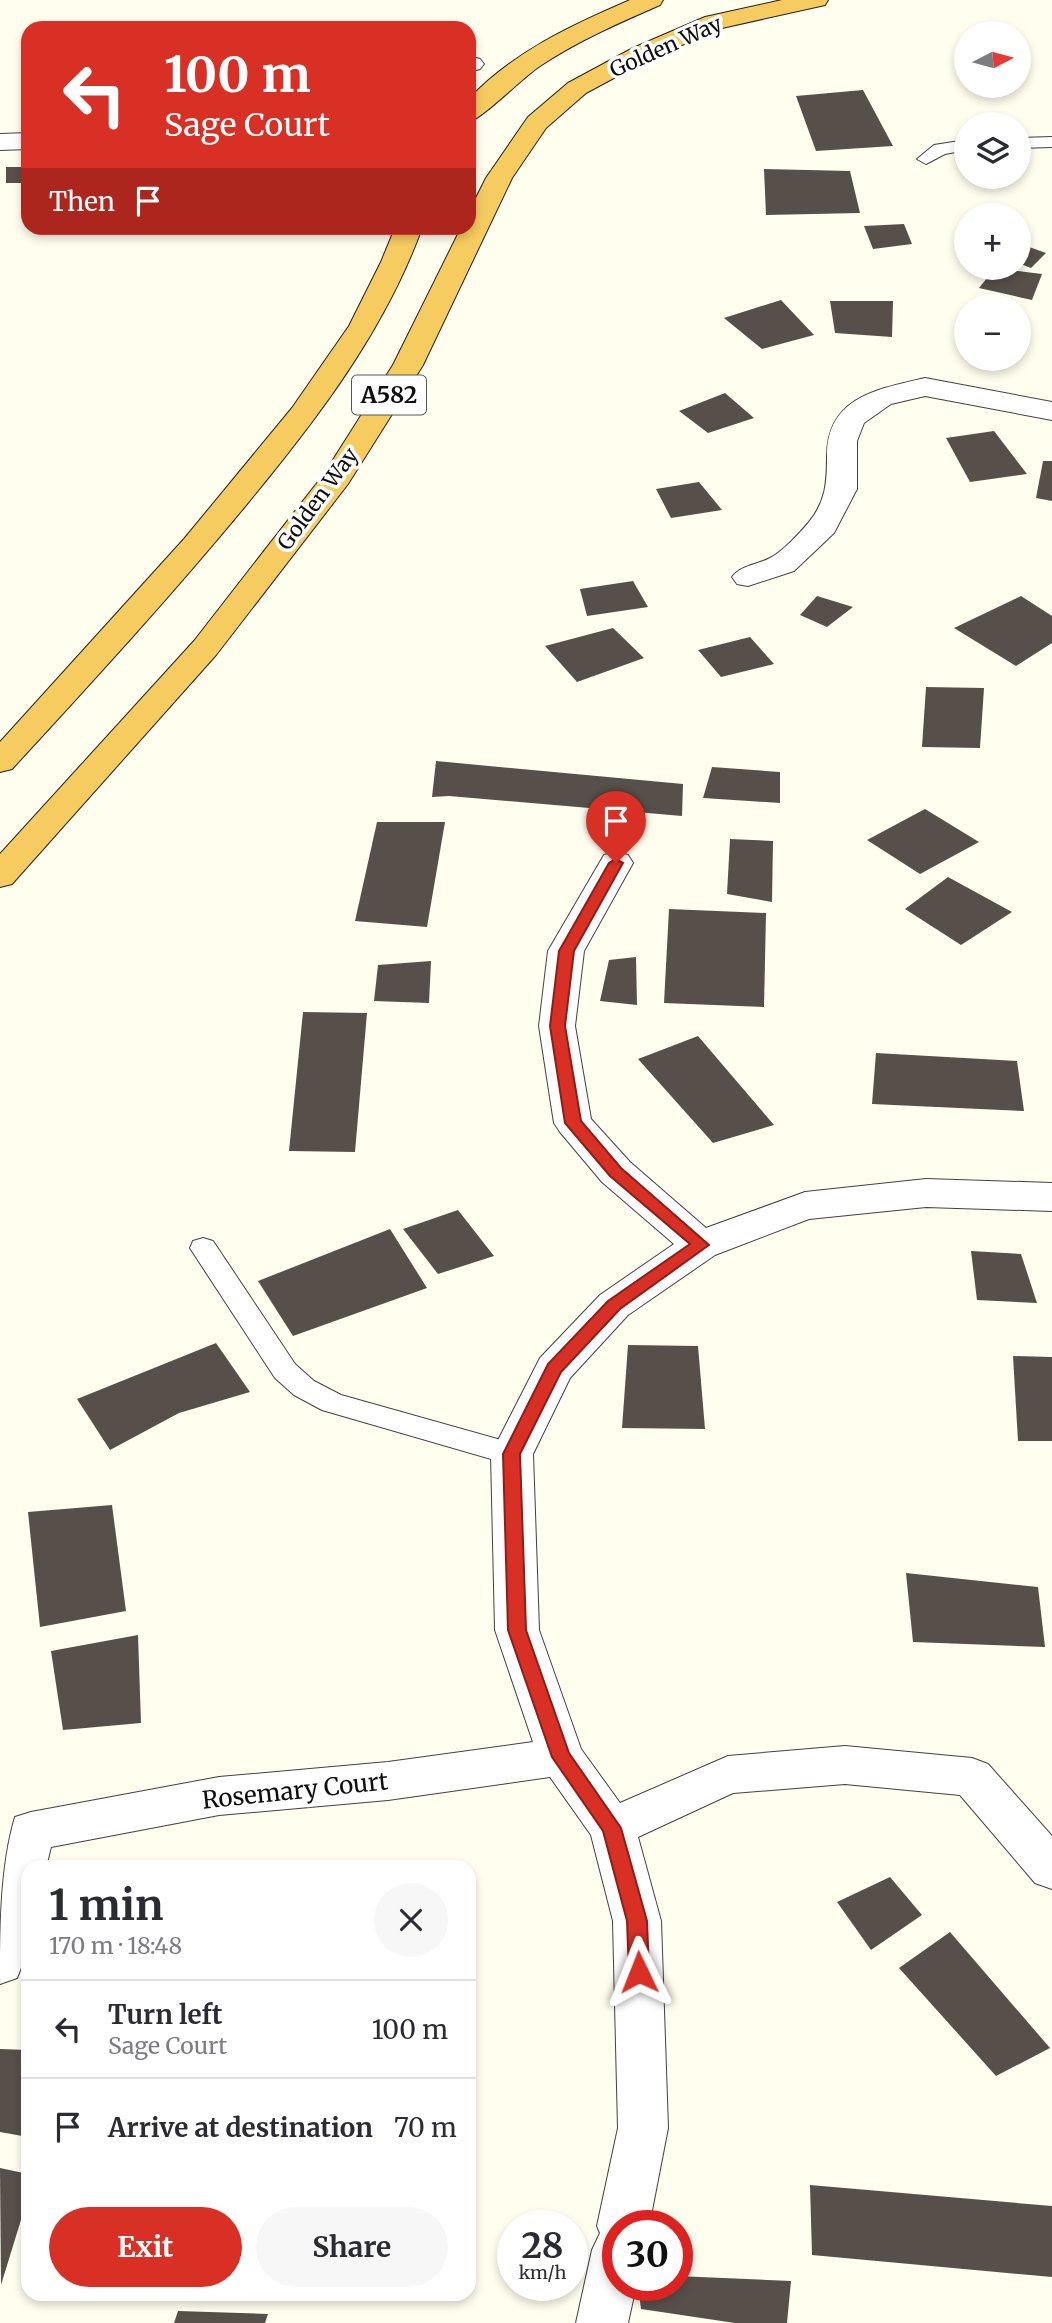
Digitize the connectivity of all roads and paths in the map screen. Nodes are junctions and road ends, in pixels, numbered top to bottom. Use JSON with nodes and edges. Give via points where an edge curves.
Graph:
{"nodes":[{"id":1,"x":652,"y":0,"type":"edge"},
{"id":2,"x":816,"y":0,"type":"edge"},
{"id":3,"x":476,"y":107,"type":"edge"},
{"id":4,"x":21,"y":141,"type":"edge"},
{"id":5,"x":0,"y":142,"type":"edge"},
{"id":6,"x":1052,"y":142,"type":"edge"},
{"id":7,"x":1031,"y":143,"type":"edge"},
{"id":8,"x":954,"y":147,"type":"edge"},
{"id":9,"x":926,"y":159,"type":"dead end"},
{"id":10,"x":476,"y":225,"type":"edge"},
{"id":11,"x":406,"y":235,"type":"edge"},
{"id":12,"x":471,"y":235,"type":"edge"},
{"id":13,"x":1052,"y":411,"type":"edge"},
{"id":14,"x":748,"y":577,"type":"dead end"},
{"id":15,"x":0,"y":762,"type":"edge"},
{"id":16,"x":616,"y":863,"type":"dead end"},
{"id":17,"x":0,"y":876,"type":"edge"},
{"id":18,"x":1052,"y":1196,"type":"edge"},
{"id":19,"x":701,"y":1245,"type":"junction"},
{"id":20,"x":203,"y":1248,"type":"dead end"},
{"id":21,"x":512,"y":1454,"type":"junction"},
{"id":22,"x":561,"y":1757,"type":"junction"},
{"id":23,"x":612,"y":1828,"type":"junction"},
{"id":24,"x":15,"y":1829,"type":"edge"},
{"id":25,"x":1052,"y":1869,"type":"edge"},
{"id":26,"x":0,"y":1963,"type":"edge"},
{"id":27,"x":626,"y":2210,"type":"edge"},
{"id":28,"x":607,"y":2301,"type":"edge"},
{"id":29,"x":602,"y":2323,"type":"edge"}],
"edges":[{"from":1,"to":3,"type":"highway","name":"Golden Way","via":[[545,52],[504,78]]},
{"from":2,"to":10,"type":"highway","name":"Golden Way","number":"A582","via":[[714,22],[577,88],[537,123],[499,178]]},
{"from":4,"to":5,"type":"street"},
{"from":6,"to":7,"type":"lane"},
{"from":8,"to":9,"type":"lane","via":[[940,149]]},
{"from":11,"to":15,"type":"highway","number":"A582","via":[[368,321],[312,404],[207,534]]},
{"from":12,"to":17,"type":"highway","name":"Golden Way","number":"A582","via":[[408,365],[337,478],[205,648]]},
{"from":13,"to":14,"type":"street","via":[[925,387],[881,397],[851,419],[842,441],[842,489],[823,526],[783,564]]},
{"from":16,"to":19,"type":"street","via":[[566,951],[557,1026],[573,1123],[616,1172]]},
{"from":18,"to":19,"type":"street","via":[[926,1193],[805,1206]]},
{"from":19,"to":21,"type":"street","via":[[614,1305],[554,1368]]},
{"from":20,"to":21,"type":"lane","via":[[285,1371],[304,1388],[332,1403]]},
{"from":21,"to":22,"type":"street","via":[[517,1630]]},
{"from":22,"to":23,"type":"street"},
{"from":22,"to":24,"type":"street","name":"Rosemary Court","via":[[388,1781],[219,1796]]},
{"from":23,"to":25,"type":"street","via":[[728,1775],[845,1765],[972,1777]]},
{"from":23,"to":27,"type":"street","via":[[637,1921],[643,2127]]},
{"from":24,"to":26,"type":"street","name":"Rosemary Court"},
{"from":28,"to":29,"type":"street"}]}
